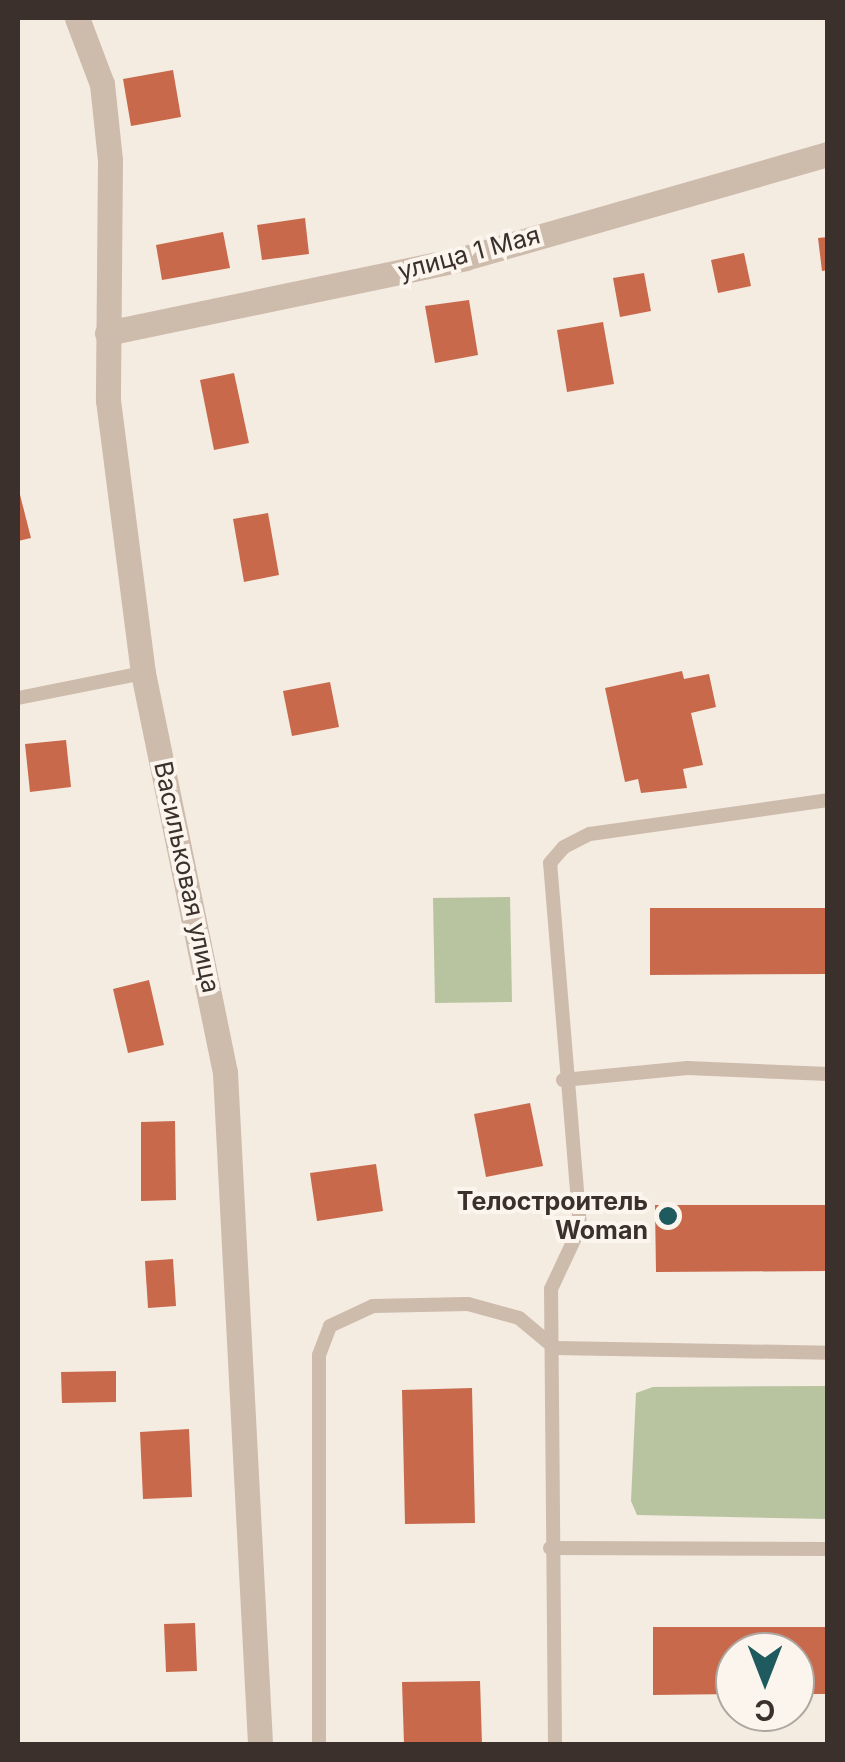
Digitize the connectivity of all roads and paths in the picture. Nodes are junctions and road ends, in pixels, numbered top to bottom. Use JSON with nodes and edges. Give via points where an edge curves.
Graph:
{"nodes":[{"id":1,"x":77,"y":18,"type":"edge"},
{"id":2,"x":828,"y":154,"type":"edge"},
{"id":3,"x":106,"y":334,"type":"junction"},
{"id":4,"x":144,"y":673,"type":"junction"},
{"id":5,"x":18,"y":698,"type":"edge"},
{"id":6,"x":828,"y":800,"type":"edge"},
{"id":7,"x":828,"y":1074,"type":"edge"},
{"id":8,"x":563,"y":1080,"type":"junction"},
{"id":9,"x":556,"y":1348,"type":"junction"},
{"id":10,"x":828,"y":1354,"type":"edge"},
{"id":11,"x":550,"y":1548,"type":"junction"},
{"id":12,"x":828,"y":1549,"type":"edge"},
{"id":13,"x":260,"y":1744,"type":"edge"},
{"id":14,"x":320,"y":1744,"type":"edge"},
{"id":15,"x":555,"y":1744,"type":"edge"}],
"edges":[{"from":1,"to":3,"type":"street","name":"Васильковая улица","via":[[102,84],[106,122]]},
{"from":2,"to":3,"type":"street","name":"улица 1 Мая","via":[[464,258]]},
{"from":3,"to":4,"type":"street","name":"Васильковая улица","via":[[108,400]]},
{"from":4,"to":5,"type":"lane"},
{"from":4,"to":13,"type":"street","name":"Васильковая улица","via":[[224,1074]]},
{"from":6,"to":8,"type":"lane","via":[[590,834],[564,847],[550,863]]},
{"from":7,"to":8,"type":"lane","via":[[687,1068]]},
{"from":8,"to":9,"type":"lane","via":[[580,1227],[551,1289]]},
{"from":9,"to":10,"type":"lane"},
{"from":9,"to":11,"type":"lane","via":[[550,1375]]},
{"from":9,"to":14,"type":"lane","via":[[519,1318],[468,1304],[374,1306],[330,1326],[319,1355]]},
{"from":11,"to":12,"type":"lane"},
{"from":11,"to":15,"type":"lane"}]}
